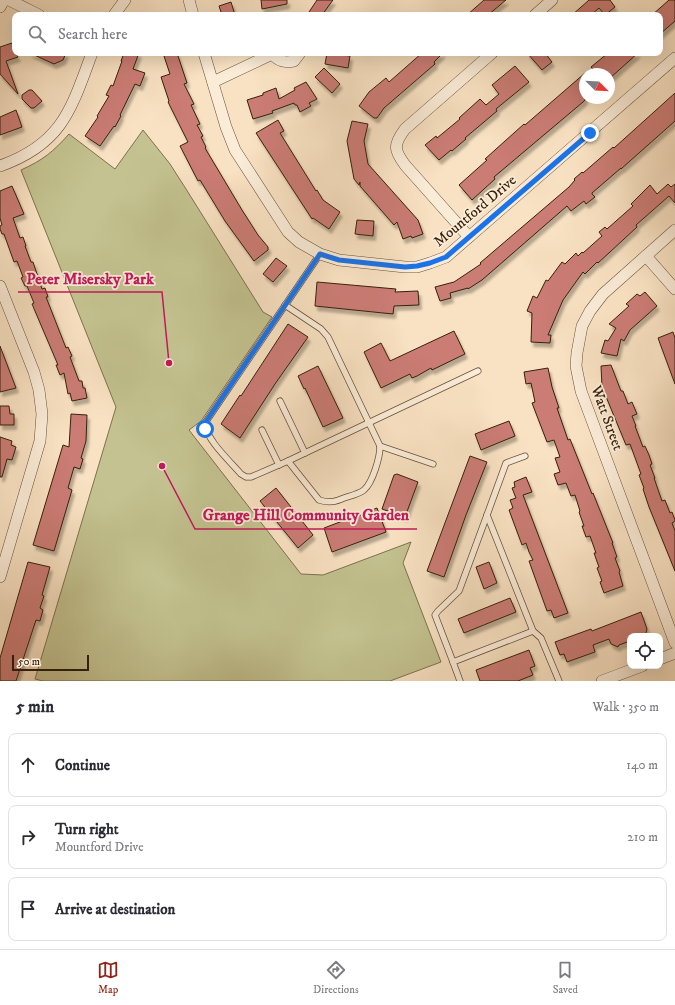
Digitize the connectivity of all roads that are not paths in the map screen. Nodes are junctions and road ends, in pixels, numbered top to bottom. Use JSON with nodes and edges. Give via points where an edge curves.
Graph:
{"nodes":[{"id":1,"x":4,"y":0,"type":"edge"},
{"id":2,"x":9,"y":0,"type":"edge"},
{"id":3,"x":125,"y":0,"type":"edge"},
{"id":4,"x":189,"y":0,"type":"edge"},
{"id":5,"x":552,"y":0,"type":"edge"},
{"id":6,"x":0,"y":7,"type":"edge"},
{"id":7,"x":33,"y":12,"type":"edge"},
{"id":8,"x":116,"y":12,"type":"edge"},
{"id":9,"x":192,"y":12,"type":"edge"},
{"id":10,"x":538,"y":12,"type":"edge"},
{"id":11,"x":91,"y":56,"type":"edge"},
{"id":12,"x":205,"y":56,"type":"edge"},
{"id":13,"x":268,"y":56,"type":"edge"},
{"id":14,"x":274,"y":56,"type":"edge"},
{"id":15,"x":298,"y":56,"type":"edge"},
{"id":16,"x":489,"y":56,"type":"edge"},
{"id":17,"x":675,"y":58,"type":"edge"},
{"id":18,"x":212,"y":82,"type":"junction"},
{"id":19,"x":0,"y":166,"type":"edge"},
{"id":20,"x":675,"y":230,"type":"edge"},
{"id":21,"x":469,"y":237,"type":"junction"},
{"id":22,"x":320,"y":254,"type":"junction"},
{"id":23,"x":646,"y":256,"type":"junction"},
{"id":24,"x":0,"y":286,"type":"edge"},
{"id":25,"x":675,"y":290,"type":"edge"},
{"id":26,"x":285,"y":305,"type":"junction"},
{"id":27,"x":478,"y":370,"type":"dead end"},
{"id":28,"x":280,"y":401,"type":"dead end"},
{"id":29,"x":369,"y":422,"type":"junction"},
{"id":30,"x":262,"y":430,"type":"dead end"},
{"id":31,"x":380,"y":446,"type":"junction"},
{"id":32,"x":305,"y":453,"type":"junction"},
{"id":33,"x":525,"y":456,"type":"dead end"},
{"id":34,"x":288,"y":461,"type":"junction"},
{"id":35,"x":433,"y":464,"type":"dead end"},
{"id":36,"x":279,"y":465,"type":"junction"},
{"id":37,"x":488,"y":515,"type":"junction"},
{"id":38,"x":0,"y":577,"type":"edge"},
{"id":39,"x":533,"y":631,"type":"junction"},
{"id":40,"x":675,"y":643,"type":"edge"},
{"id":41,"x":675,"y":653,"type":"edge"},
{"id":42,"x":663,"y":658,"type":"edge"},
{"id":43,"x":453,"y":662,"type":"junction"},
{"id":44,"x":634,"y":669,"type":"edge"},
{"id":45,"x":460,"y":681,"type":"edge"},
{"id":46,"x":559,"y":681,"type":"edge"},
{"id":47,"x":602,"y":681,"type":"edge"}],
"edges":[{"from":1,"to":6,"type":"street"},
{"from":2,"to":7,"type":"street"},
{"from":3,"to":8,"type":"street"},
{"from":4,"to":9,"type":"street"},
{"from":5,"to":10,"type":"street"},
{"from":11,"to":19,"type":"street","via":[[74,101],[61,125],[45,142]]},
{"from":12,"to":18,"type":"street","name":"Mountford Drive"},
{"from":13,"to":18,"type":"street"},
{"from":14,"to":15,"type":"street","via":[[280,61],[288,62],[294,61]]},
{"from":16,"to":21,"type":"street","via":[[405,129],[397,140],[396,152],[405,165]]},
{"from":17,"to":21,"type":"street","name":"Mountford Drive"},
{"from":18,"to":22,"type":"street","name":"Mountford Drive","via":[[235,150],[288,232]]},
{"from":20,"to":23,"type":"street","name":"Watt Street"},
{"from":21,"to":22,"type":"street","name":"Mountford Drive","via":[[446,257],[417,266],[339,260]]},
{"from":22,"to":26,"type":"lane"},
{"from":23,"to":25,"type":"street"},
{"from":23,"to":40,"type":"street","name":"Watt Street","via":[[603,294],[590,311],[582,326],[576,366],[581,390]]},
{"from":24,"to":38,"type":"street","via":[[34,372],[42,414],[40,441]]},
{"from":26,"to":29,"type":"lane","via":[[321,329],[328,338]]},
{"from":26,"to":36,"type":"lane","via":[[205,423],[211,440],[246,477]]},
{"from":27,"to":29,"type":"lane"},
{"from":28,"to":32,"type":"lane"},
{"from":29,"to":31,"type":"lane"},
{"from":29,"to":32,"type":"lane"},
{"from":30,"to":36,"type":"lane"},
{"from":31,"to":34,"type":"lane","via":[[380,454],[369,484],[363,491],[334,502],[319,500]]},
{"from":31,"to":35,"type":"lane"},
{"from":32,"to":34,"type":"lane"},
{"from":33,"to":37,"type":"lane","via":[[506,463]]},
{"from":34,"to":36,"type":"lane"},
{"from":37,"to":39,"type":"lane"},
{"from":37,"to":43,"type":"lane","via":[[459,591],[435,615]]},
{"from":39,"to":43,"type":"lane"},
{"from":39,"to":46,"type":"lane","via":[[541,638]]},
{"from":41,"to":42,"type":"street"},
{"from":43,"to":45,"type":"lane"},
{"from":44,"to":47,"type":"street"}]}
